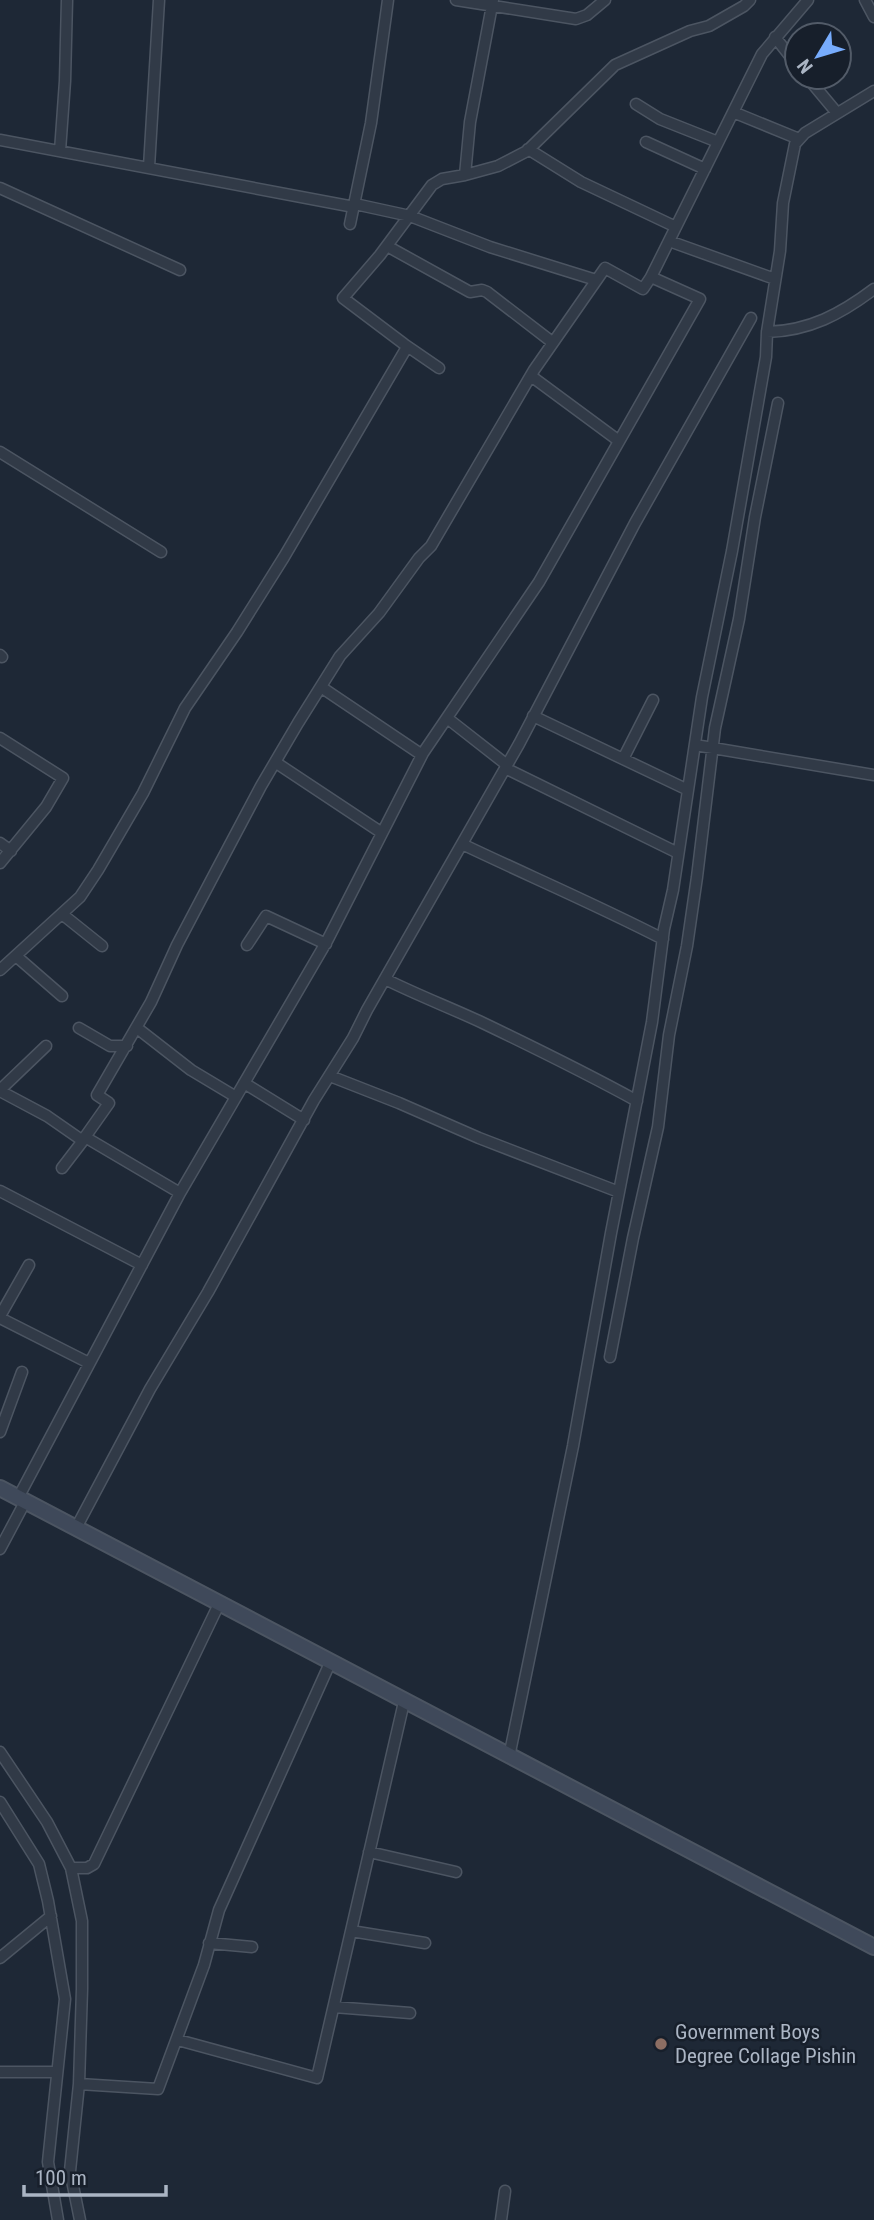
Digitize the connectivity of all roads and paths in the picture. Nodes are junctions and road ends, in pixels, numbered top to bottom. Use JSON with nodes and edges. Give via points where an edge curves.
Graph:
{"nodes":[{"id":1,"x":67,"y":0,"type":"edge"},
{"id":2,"x":159,"y":0,"type":"edge"},
{"id":3,"x":388,"y":0,"type":"edge"},
{"id":4,"x":456,"y":0,"type":"edge"},
{"id":5,"x":590,"y":0,"type":"edge"},
{"id":6,"x":605,"y":0,"type":"edge"},
{"id":7,"x":750,"y":0,"type":"edge"},
{"id":8,"x":808,"y":0,"type":"edge"},
{"id":9,"x":865,"y":0,"type":"edge"},
{"id":10,"x":493,"y":2,"type":"edge"},
{"id":11,"x":873,"y":14,"type":"edge"},
{"id":12,"x":587,"y":15,"type":"junction"},
{"id":13,"x":775,"y":37,"type":"junction"},
{"id":14,"x":783,"y":47,"type":"edge"},
{"id":15,"x":819,"y":91,"type":"edge"},
{"id":16,"x":874,"y":91,"type":"edge"},
{"id":17,"x":636,"y":104,"type":"dead end"},
{"id":18,"x":733,"y":112,"type":"junction"},
{"id":19,"x":837,"y":113,"type":"junction"},
{"id":20,"x":799,"y":139,"type":"junction"},
{"id":21,"x":0,"y":140,"type":"edge"},
{"id":22,"x":646,"y":142,"type":"dead end"},
{"id":23,"x":718,"y":142,"type":"junction"},
{"id":24,"x":528,"y":149,"type":"junction"},
{"id":25,"x":60,"y":151,"type":"junction"},
{"id":26,"x":149,"y":167,"type":"junction"},
{"id":27,"x":705,"y":169,"type":"junction"},
{"id":28,"x":465,"y":175,"type":"junction"},
{"id":29,"x":0,"y":188,"type":"edge"},
{"id":30,"x":354,"y":206,"type":"junction"},
{"id":31,"x":410,"y":216,"type":"junction"},
{"id":32,"x":350,"y":224,"type":"dead end"},
{"id":33,"x":676,"y":227,"type":"junction"},
{"id":34,"x":669,"y":241,"type":"junction"},
{"id":35,"x":387,"y":246,"type":"junction"},
{"id":36,"x":180,"y":270,"type":"dead end"},
{"id":37,"x":651,"y":277,"type":"junction"},
{"id":38,"x":775,"y":279,"type":"junction"},
{"id":39,"x":596,"y":281,"type":"junction"},
{"id":40,"x":874,"y":289,"type":"edge"},
{"id":41,"x":751,"y":318,"type":"dead end"},
{"id":42,"x":767,"y":331,"type":"junction"},
{"id":43,"x":552,"y":342,"type":"junction"},
{"id":44,"x":407,"y":347,"type":"junction"},
{"id":45,"x":439,"y":368,"type":"dead end"},
{"id":46,"x":531,"y":376,"type":"junction"},
{"id":47,"x":778,"y":403,"type":"dead end"},
{"id":48,"x":619,"y":441,"type":"junction"},
{"id":49,"x":0,"y":452,"type":"edge"},
{"id":50,"x":161,"y":552,"type":"dead end"},
{"id":51,"x":321,"y":687,"type":"junction"},
{"id":52,"x":653,"y":700,"type":"dead end"},
{"id":53,"x":533,"y":716,"type":"junction"},
{"id":54,"x":447,"y":718,"type":"junction"},
{"id":55,"x":0,"y":738,"type":"edge"},
{"id":56,"x":695,"y":745,"type":"junction"},
{"id":57,"x":714,"y":747,"type":"junction"},
{"id":58,"x":422,"y":755,"type":"junction"},
{"id":59,"x":622,"y":759,"type":"junction"},
{"id":60,"x":275,"y":762,"type":"junction"},
{"id":61,"x":506,"y":766,"type":"junction"},
{"id":62,"x":874,"y":775,"type":"edge"},
{"id":63,"x":688,"y":790,"type":"junction"},
{"id":64,"x":382,"y":833,"type":"junction"},
{"id":65,"x":0,"y":843,"type":"edge"},
{"id":66,"x":461,"y":844,"type":"junction"},
{"id":67,"x":11,"y":850,"type":"junction"},
{"id":68,"x":678,"y":853,"type":"junction"},
{"id":69,"x":0,"y":863,"type":"edge"},
{"id":70,"x":62,"y":914,"type":"junction"},
{"id":71,"x":663,"y":939,"type":"junction"},
{"id":72,"x":326,"y":944,"type":"junction"},
{"id":73,"x":247,"y":945,"type":"dead end"},
{"id":74,"x":102,"y":946,"type":"dead end"},
{"id":75,"x":16,"y":956,"type":"junction"},
{"id":76,"x":0,"y":970,"type":"edge"},
{"id":77,"x":385,"y":979,"type":"junction"},
{"id":78,"x":62,"y":996,"type":"dead end"},
{"id":79,"x":79,"y":1028,"type":"dead end"},
{"id":80,"x":137,"y":1028,"type":"junction"},
{"id":81,"x":46,"y":1046,"type":"dead end"},
{"id":82,"x":127,"y":1046,"type":"junction"},
{"id":83,"x":330,"y":1076,"type":"junction"},
{"id":84,"x":244,"y":1083,"type":"junction"},
{"id":85,"x":0,"y":1090,"type":"edge"},
{"id":86,"x":236,"y":1097,"type":"junction"},
{"id":87,"x":637,"y":1101,"type":"junction"},
{"id":88,"x":304,"y":1120,"type":"junction"},
{"id":89,"x":84,"y":1139,"type":"junction"},
{"id":90,"x":62,"y":1168,"type":"dead end"},
{"id":91,"x":0,"y":1191,"type":"edge"},
{"id":92,"x":619,"y":1192,"type":"junction"},
{"id":93,"x":180,"y":1193,"type":"junction"},
{"id":94,"x":29,"y":1265,"type":"dead end"},
{"id":95,"x":142,"y":1265,"type":"junction"},
{"id":96,"x":0,"y":1317,"type":"edge"},
{"id":97,"x":610,"y":1357,"type":"dead end"},
{"id":98,"x":89,"y":1363,"type":"junction"},
{"id":99,"x":22,"y":1372,"type":"dead end"},
{"id":100,"x":0,"y":1432,"type":"edge"},
{"id":101,"x":0,"y":1488,"type":"edge"},
{"id":102,"x":21,"y":1500,"type":"junction"},
{"id":103,"x":76,"y":1528,"type":"junction"},
{"id":104,"x":0,"y":1549,"type":"edge"},
{"id":105,"x":219,"y":1604,"type":"junction"},
{"id":106,"x":330,"y":1663,"type":"junction"},
{"id":107,"x":404,"y":1702,"type":"junction"},
{"id":108,"x":0,"y":1752,"type":"edge"},
{"id":109,"x":509,"y":1757,"type":"junction"},
{"id":110,"x":0,"y":1802,"type":"edge"},
{"id":111,"x":369,"y":1852,"type":"junction"},
{"id":112,"x":71,"y":1868,"type":"junction"},
{"id":113,"x":456,"y":1872,"type":"dead end"},
{"id":114,"x":51,"y":1916,"type":"junction"},
{"id":115,"x":351,"y":1931,"type":"junction"},
{"id":116,"x":209,"y":1942,"type":"junction"},
{"id":117,"x":425,"y":1942,"type":"dead end"},
{"id":118,"x":252,"y":1947,"type":"dead end"},
{"id":119,"x":874,"y":1947,"type":"edge"},
{"id":120,"x":0,"y":1958,"type":"edge"},
{"id":121,"x":334,"y":2007,"type":"junction"},
{"id":122,"x":410,"y":2013,"type":"dead end"},
{"id":123,"x":178,"y":2040,"type":"junction"},
{"id":124,"x":0,"y":2072,"type":"edge"},
{"id":125,"x":57,"y":2072,"type":"junction"},
{"id":126,"x":79,"y":2084,"type":"junction"},
{"id":127,"x":505,"y":2191,"type":"dead end"},
{"id":128,"x":58,"y":2220,"type":"edge"},
{"id":129,"x":80,"y":2220,"type":"edge"},
{"id":130,"x":501,"y":2220,"type":"edge"}],
"edges":[{"from":1,"to":25,"type":"street"},
{"from":2,"to":26,"type":"street"},
{"from":3,"to":30,"type":"street"},
{"from":4,"to":10,"type":"street"},
{"from":5,"to":12,"type":"street"},
{"from":6,"to":12,"type":"street"},
{"from":7,"to":24,"type":"street","via":[[709,26],[615,65]]},
{"from":8,"to":13,"type":"street"},
{"from":9,"to":11,"type":"street"},
{"from":10,"to":12,"type":"street","via":[[568,19]]},
{"from":10,"to":28,"type":"street","via":[[470,122]]},
{"from":13,"to":14,"type":"street"},
{"from":13,"to":18,"type":"street"},
{"from":15,"to":19,"type":"street"},
{"from":16,"to":19,"type":"street"},
{"from":17,"to":23,"type":"street"},
{"from":18,"to":20,"type":"street"},
{"from":18,"to":23,"type":"street"},
{"from":19,"to":20,"type":"street"},
{"from":20,"to":38,"type":"street","via":[[783,203]]},
{"from":21,"to":25,"type":"street"},
{"from":22,"to":27,"type":"street"},
{"from":23,"to":27,"type":"street"},
{"from":24,"to":28,"type":"street","via":[[498,166]]},
{"from":24,"to":33,"type":"street","via":[[581,183]]},
{"from":25,"to":26,"type":"street"},
{"from":26,"to":30,"type":"street"},
{"from":27,"to":33,"type":"street"},
{"from":28,"to":31,"type":"street","via":[[437,182]]},
{"from":29,"to":36,"type":"street"},
{"from":30,"to":31,"type":"street"},
{"from":30,"to":32,"type":"street"},
{"from":31,"to":35,"type":"street"},
{"from":31,"to":39,"type":"street"},
{"from":33,"to":34,"type":"street"},
{"from":34,"to":37,"type":"street"},
{"from":34,"to":38,"type":"street"},
{"from":35,"to":43,"type":"street","via":[[470,292],[486,292]]},
{"from":35,"to":44,"type":"street","via":[[343,298]]},
{"from":37,"to":39,"type":"street","via":[[643,289],[605,268]]},
{"from":37,"to":48,"type":"street","via":[[700,299]]},
{"from":38,"to":42,"type":"street"},
{"from":39,"to":43,"type":"street"},
{"from":40,"to":42,"type":"street","via":[[824,321],[794,330]]},
{"from":41,"to":53,"type":"street"},
{"from":42,"to":56,"type":"street","via":[[750,453]]},
{"from":43,"to":46,"type":"street"},
{"from":44,"to":45,"type":"street"},
{"from":44,"to":70,"type":"street","via":[[284,557],[185,708],[99,870]]},
{"from":46,"to":48,"type":"street"},
{"from":46,"to":51,"type":"street","via":[[430,546],[340,656]]},
{"from":47,"to":57,"type":"street"},
{"from":48,"to":54,"type":"street","via":[[539,582]]},
{"from":49,"to":50,"type":"street"},
{"from":51,"to":58,"type":"street"},
{"from":51,"to":60,"type":"street"},
{"from":52,"to":59,"type":"street"},
{"from":53,"to":59,"type":"street"},
{"from":53,"to":61,"type":"street"},
{"from":54,"to":58,"type":"street"},
{"from":54,"to":61,"type":"street"},
{"from":55,"to":67,"type":"street","via":[[63,778],[47,807]]},
{"from":56,"to":57,"type":"street"},
{"from":56,"to":63,"type":"street"},
{"from":57,"to":62,"type":"street"},
{"from":57,"to":97,"type":"street","via":[[658,1127]]},
{"from":58,"to":64,"type":"street"},
{"from":59,"to":63,"type":"street"},
{"from":60,"to":64,"type":"street"},
{"from":60,"to":80,"type":"street"},
{"from":61,"to":66,"type":"street"},
{"from":61,"to":68,"type":"street"},
{"from":63,"to":68,"type":"street"},
{"from":64,"to":72,"type":"street"},
{"from":65,"to":67,"type":"street"},
{"from":66,"to":71,"type":"street"},
{"from":66,"to":77,"type":"street"},
{"from":67,"to":69,"type":"street"},
{"from":68,"to":71,"type":"street"},
{"from":70,"to":74,"type":"street"},
{"from":70,"to":75,"type":"street"},
{"from":71,"to":87,"type":"street"},
{"from":72,"to":73,"type":"street","via":[[266,916]]},
{"from":72,"to":84,"type":"street"},
{"from":75,"to":76,"type":"street"},
{"from":75,"to":78,"type":"street"},
{"from":77,"to":83,"type":"street"},
{"from":77,"to":87,"type":"street","via":[[574,1066]]},
{"from":79,"to":82,"type":"street","via":[[110,1046]]},
{"from":80,"to":82,"type":"street"},
{"from":80,"to":86,"type":"street","via":[[191,1070]]},
{"from":81,"to":85,"type":"street"},
{"from":82,"to":89,"type":"street","via":[[97,1095],[109,1103]]},
{"from":83,"to":88,"type":"street"},
{"from":83,"to":92,"type":"street"},
{"from":84,"to":86,"type":"street"},
{"from":84,"to":88,"type":"street"},
{"from":85,"to":89,"type":"street"},
{"from":86,"to":93,"type":"street"},
{"from":87,"to":92,"type":"street"},
{"from":88,"to":103,"type":"street","via":[[145,1397]]},
{"from":89,"to":90,"type":"street"},
{"from":89,"to":93,"type":"street"},
{"from":91,"to":95,"type":"street"},
{"from":92,"to":109,"type":"street"},
{"from":93,"to":95,"type":"street"},
{"from":94,"to":96,"type":"street"},
{"from":95,"to":98,"type":"street"},
{"from":96,"to":98,"type":"street"},
{"from":98,"to":102,"type":"street"},
{"from":99,"to":100,"type":"street"},
{"from":101,"to":102,"type":"main road"},
{"from":102,"to":103,"type":"main road"},
{"from":102,"to":104,"type":"street"},
{"from":103,"to":105,"type":"main road"},
{"from":105,"to":106,"type":"main road"},
{"from":105,"to":112,"type":"street","via":[[94,1864]]},
{"from":106,"to":107,"type":"main road"},
{"from":106,"to":116,"type":"street","via":[[219,1910]]},
{"from":107,"to":109,"type":"main road"},
{"from":107,"to":111,"type":"street"},
{"from":108,"to":112,"type":"street","via":[[47,1822]]},
{"from":109,"to":119,"type":"main road"},
{"from":110,"to":114,"type":"street","via":[[39,1864]]},
{"from":111,"to":113,"type":"street"},
{"from":111,"to":115,"type":"street"},
{"from":112,"to":126,"type":"street","via":[[82,1921]]},
{"from":114,"to":120,"type":"street"},
{"from":114,"to":125,"type":"street","via":[[65,1999]]},
{"from":115,"to":117,"type":"street"},
{"from":115,"to":121,"type":"street"},
{"from":116,"to":118,"type":"street"},
{"from":116,"to":123,"type":"street"},
{"from":121,"to":122,"type":"street"},
{"from":121,"to":123,"type":"street","via":[[317,2078]]},
{"from":123,"to":126,"type":"street","via":[[158,2089]]},
{"from":124,"to":125,"type":"street"},
{"from":125,"to":128,"type":"street","via":[[48,2162]]},
{"from":126,"to":129,"type":"street","via":[[70,2171]]},
{"from":127,"to":130,"type":"street"}]}
